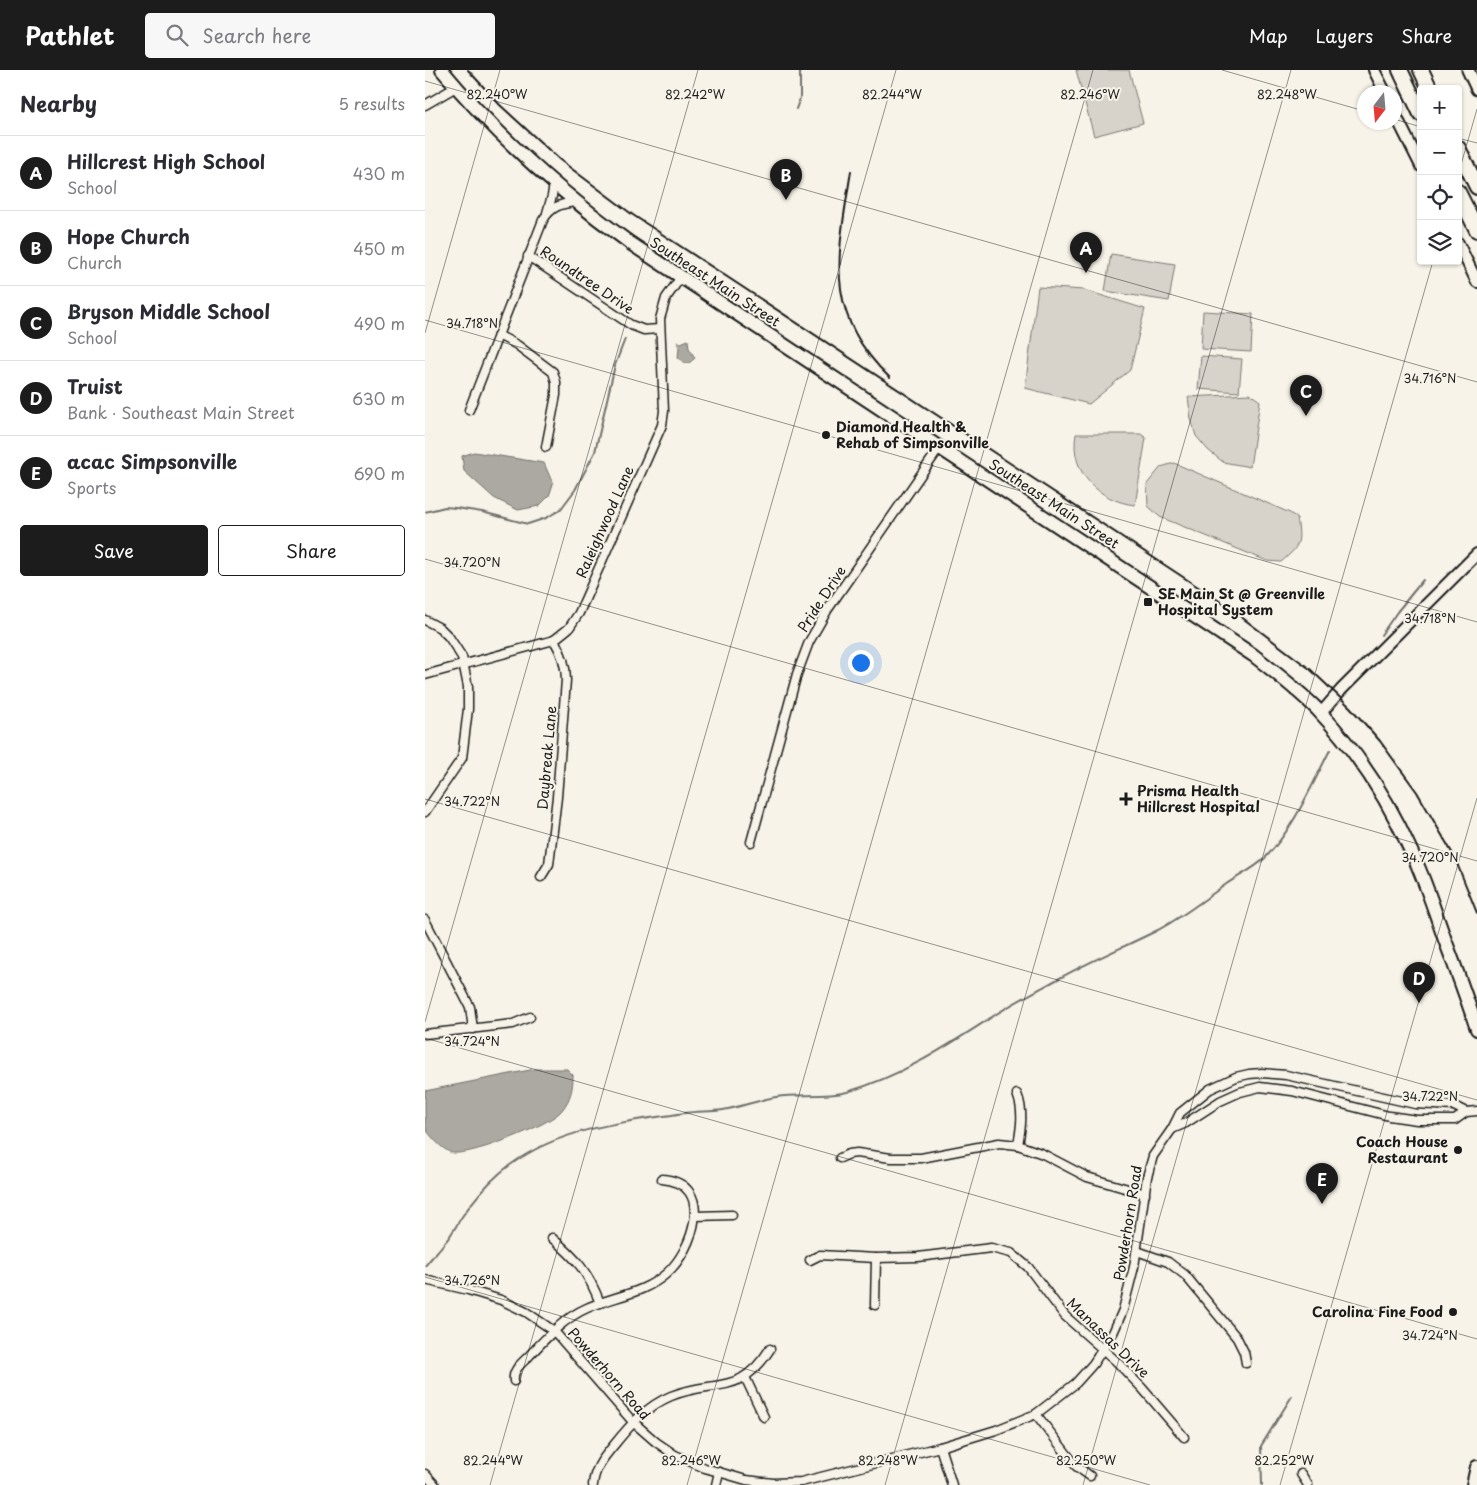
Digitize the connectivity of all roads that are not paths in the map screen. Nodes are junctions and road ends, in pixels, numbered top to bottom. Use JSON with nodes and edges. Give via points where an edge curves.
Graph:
{"nodes":[{"id":1,"x":442,"y":70,"type":"edge"},
{"id":2,"x":1374,"y":70,"type":"edge"},
{"id":3,"x":1400,"y":70,"type":"edge"},
{"id":4,"x":1421,"y":70,"type":"edge"},
{"id":5,"x":1468,"y":70,"type":"edge"},
{"id":6,"x":1382,"y":85,"type":"edge"},
{"id":7,"x":1428,"y":85,"type":"edge"},
{"id":8,"x":456,"y":87,"type":"junction"},
{"id":9,"x":1477,"y":89,"type":"edge"},
{"id":10,"x":425,"y":105,"type":"edge"},
{"id":11,"x":1417,"y":106,"type":"edge"},
{"id":12,"x":1402,"y":127,"type":"edge"},
{"id":13,"x":1462,"y":156,"type":"edge"},
{"id":14,"x":1417,"y":158,"type":"edge"},
{"id":15,"x":554,"y":184,"type":"junction"},
{"id":16,"x":1477,"y":187,"type":"edge"},
{"id":17,"x":1462,"y":200,"type":"edge"},
{"id":18,"x":576,"y":202,"type":"junction"},
{"id":19,"x":547,"y":214,"type":"junction"},
{"id":20,"x":1477,"y":230,"type":"edge"},
{"id":21,"x":1462,"y":251,"type":"edge"},
{"id":22,"x":528,"y":256,"type":"junction"},
{"id":23,"x":681,"y":277,"type":"junction"},
{"id":24,"x":1477,"y":282,"type":"edge"},
{"id":25,"x":660,"y":329,"type":"junction"},
{"id":26,"x":498,"y":335,"type":"junction"},
{"id":27,"x":469,"y":410,"type":"dead end"},
{"id":28,"x":546,"y":447,"type":"dead end"},
{"id":29,"x":940,"y":447,"type":"junction"},
{"id":30,"x":1477,"y":554,"type":"edge"},
{"id":31,"x":425,"y":620,"type":"edge"},
{"id":32,"x":554,"y":640,"type":"junction"},
{"id":33,"x":464,"y":664,"type":"junction"},
{"id":34,"x":425,"y":675,"type":"edge"},
{"id":35,"x":1321,"y":713,"type":"junction"},
{"id":36,"x":425,"y":812,"type":"edge"},
{"id":37,"x":751,"y":842,"type":"dead end"},
{"id":38,"x":541,"y":877,"type":"dead end"},
{"id":39,"x":425,"y":920,"type":"edge"},
{"id":40,"x":429,"y":934,"type":"edge"},
{"id":41,"x":530,"y":1016,"type":"dead end"},
{"id":42,"x":473,"y":1029,"type":"junction"},
{"id":43,"x":1477,"y":1029,"type":"edge"},
{"id":44,"x":425,"y":1034,"type":"edge"},
{"id":45,"x":1017,"y":1094,"type":"dead end"},
{"id":46,"x":1477,"y":1111,"type":"edge"},
{"id":47,"x":1466,"y":1112,"type":"junction"},
{"id":48,"x":1172,"y":1129,"type":"junction"},
{"id":49,"x":1018,"y":1145,"type":"junction"},
{"id":50,"x":840,"y":1158,"type":"dead end"},
{"id":51,"x":662,"y":1179,"type":"dead end"},
{"id":52,"x":1145,"y":1194,"type":"junction"},
{"id":53,"x":732,"y":1215,"type":"dead end"},
{"id":54,"x":695,"y":1216,"type":"junction"},
{"id":55,"x":552,"y":1238,"type":"dead end"},
{"id":56,"x":1137,"y":1251,"type":"junction"},
{"id":57,"x":876,"y":1258,"type":"junction"},
{"id":58,"x":810,"y":1260,"type":"dead end"},
{"id":59,"x":425,"y":1280,"type":"edge"},
{"id":60,"x":600,"y":1303,"type":"junction"},
{"id":61,"x":875,"y":1304,"type":"dead end"},
{"id":62,"x":554,"y":1330,"type":"junction"},
{"id":63,"x":770,"y":1349,"type":"dead end"},
{"id":64,"x":1103,"y":1350,"type":"junction"},
{"id":65,"x":1246,"y":1363,"type":"dead end"},
{"id":66,"x":745,"y":1378,"type":"junction"},
{"id":67,"x":514,"y":1381,"type":"dead end"},
{"id":68,"x":1035,"y":1414,"type":"junction"},
{"id":69,"x":764,"y":1416,"type":"dead end"},
{"id":70,"x":633,"y":1422,"type":"junction"},
{"id":71,"x":1184,"y":1437,"type":"dead end"},
{"id":72,"x":940,"y":1447,"type":"junction"},
{"id":73,"x":1477,"y":1467,"type":"edge"},
{"id":74,"x":719,"y":1472,"type":"junction"},
{"id":75,"x":425,"y":1474,"type":"edge"},
{"id":76,"x":1301,"y":1474,"type":"dead end"},
{"id":77,"x":825,"y":1476,"type":"junction"},
{"id":78,"x":1091,"y":1476,"type":"dead end"},
{"id":79,"x":435,"y":1485,"type":"edge"},
{"id":80,"x":593,"y":1485,"type":"edge"},
{"id":81,"x":716,"y":1485,"type":"edge"},
{"id":82,"x":828,"y":1485,"type":"edge"},
{"id":83,"x":951,"y":1485,"type":"edge"},
{"id":84,"x":1308,"y":1485,"type":"edge"},
{"id":85,"x":1473,"y":1485,"type":"edge"}],
"edges":[{"from":1,"to":8,"type":"main road","name":"Southeast Main Street"},
{"from":2,"to":6,"type":"street"},
{"from":3,"to":11,"type":"highway"},
{"from":4,"to":7,"type":"highway"},
{"from":5,"to":9,"type":"main road"},
{"from":8,"to":10,"type":"street"},
{"from":8,"to":15,"type":"main road","name":"Southeast Main Street"},
{"from":12,"to":14,"type":"street"},
{"from":13,"to":16,"type":"highway"},
{"from":15,"to":18,"type":"main road","name":"Southeast Main Street"},
{"from":15,"to":19,"type":"street"},
{"from":17,"to":20,"type":"highway"},
{"from":18,"to":19,"type":"street","via":[[561,204]]},
{"from":18,"to":23,"type":"main road","name":"Southeast Main Street","via":[[630,244]]},
{"from":19,"to":22,"type":"street"},
{"from":21,"to":24,"type":"street"},
{"from":22,"to":25,"type":"street","name":"Roundtree Drive","via":[[631,325],[645,330]]},
{"from":22,"to":26,"type":"street"},
{"from":23,"to":25,"type":"street","name":"Raleighwood Lane","via":[[666,298],[659,319]]},
{"from":23,"to":29,"type":"main road","name":"Southeast Main Street"},
{"from":25,"to":32,"type":"street","name":"Raleighwood Lane","via":[[662,425],[579,613],[569,628]]},
{"from":26,"to":27,"type":"street"},
{"from":26,"to":28,"type":"street","via":[[553,372],[556,395]]},
{"from":29,"to":35,"type":"main road","name":"Southeast Main Street","via":[[1253,655]]},
{"from":29,"to":37,"type":"street","name":"Pride Drive","via":[[827,610],[809,642],[797,674]]},
{"from":30,"to":35,"type":"street"},
{"from":31,"to":33,"type":"street","via":[[449,637]]},
{"from":32,"to":33,"type":"street","name":"Raleighwood Lane"},
{"from":32,"to":38,"type":"street","name":"Daybreak Lane","via":[[564,662],[566,680],[549,864]]},
{"from":33,"to":34,"type":"street","name":"Raleighwood Lane"},
{"from":33,"to":36,"type":"street","via":[[467,709],[462,758]]},
{"from":35,"to":43,"type":"main road","name":"Southeast Main Street","via":[[1375,783],[1399,825],[1423,879]]},
{"from":39,"to":40,"type":"street"},
{"from":40,"to":42,"type":"street","via":[[470,1007]]},
{"from":41,"to":42,"type":"street","via":[[513,1024]]},
{"from":42,"to":44,"type":"street"},
{"from":45,"to":49,"type":"street","via":[[1022,1117]]},
{"from":46,"to":47,"type":"street","name":"Powderhorn Road"},
{"from":47,"to":48,"type":"street","name":"Powderhorn Road","via":[[1455,1120],[1415,1120],[1292,1091],[1260,1087],[1220,1100],[1187,1123]]},
{"from":47,"to":48,"type":"street","name":"Powderhorn Road","via":[[1454,1106],[1415,1104],[1311,1080],[1262,1073],[1236,1077],[1210,1089],[1180,1114]]},
{"from":48,"to":52,"type":"street","name":"Powderhorn Road","via":[[1153,1156]]},
{"from":49,"to":50,"type":"street","via":[[992,1144],[921,1158],[857,1153]]},
{"from":49,"to":52,"type":"street","via":[[1087,1177]]},
{"from":51,"to":54,"type":"street","via":[[685,1188],[694,1201]]},
{"from":52,"to":56,"type":"street","name":"Powderhorn Road"},
{"from":53,"to":54,"type":"street"},
{"from":54,"to":60,"type":"street","via":[[688,1245],[668,1272],[648,1287]]},
{"from":55,"to":60,"type":"street","via":[[582,1266]]},
{"from":56,"to":64,"type":"street","name":"Powderhorn Road","via":[[1123,1310]]},
{"from":56,"to":65,"type":"street","via":[[1168,1262],[1185,1276],[1237,1338]]},
{"from":57,"to":58,"type":"street","name":"Manassas Drive","via":[[820,1255]]},
{"from":57,"to":61,"type":"street"},
{"from":57,"to":64,"type":"street","name":"Manassas Drive","via":[[918,1257],[981,1248],[1004,1250],[1022,1261],[1065,1316]]},
{"from":59,"to":62,"type":"street","name":"Powderhorn Road","via":[[501,1300]]},
{"from":60,"to":62,"type":"street","via":[[581,1311]]},
{"from":62,"to":67,"type":"street","via":[[517,1368]]},
{"from":62,"to":70,"type":"street","name":"Powderhorn Road"},
{"from":63,"to":66,"type":"street"},
{"from":64,"to":68,"type":"street","name":"Powderhorn Road","via":[[1076,1383]]},
{"from":64,"to":71,"type":"street","name":"Manassas Drive","via":[[1142,1388]]},
{"from":66,"to":69,"type":"street"},
{"from":66,"to":70,"type":"street","via":[[732,1384],[673,1395]]},
{"from":68,"to":72,"type":"street","name":"Powderhorn Road"},
{"from":68,"to":78,"type":"street","via":[[1076,1466]]},
{"from":70,"to":74,"type":"street","name":"Powderhorn Road","via":[[675,1454]]},
{"from":70,"to":80,"type":"street","via":[[600,1463]]},
{"from":72,"to":77,"type":"street","name":"Powderhorn Road"},
{"from":72,"to":83,"type":"street"},
{"from":73,"to":85,"type":"main road"},
{"from":74,"to":77,"type":"street","name":"Powderhorn Road","via":[[773,1483],[801,1482]]},
{"from":74,"to":81,"type":"street"},
{"from":75,"to":79,"type":"street"},
{"from":76,"to":84,"type":"street"},
{"from":77,"to":82,"type":"street"}]}
